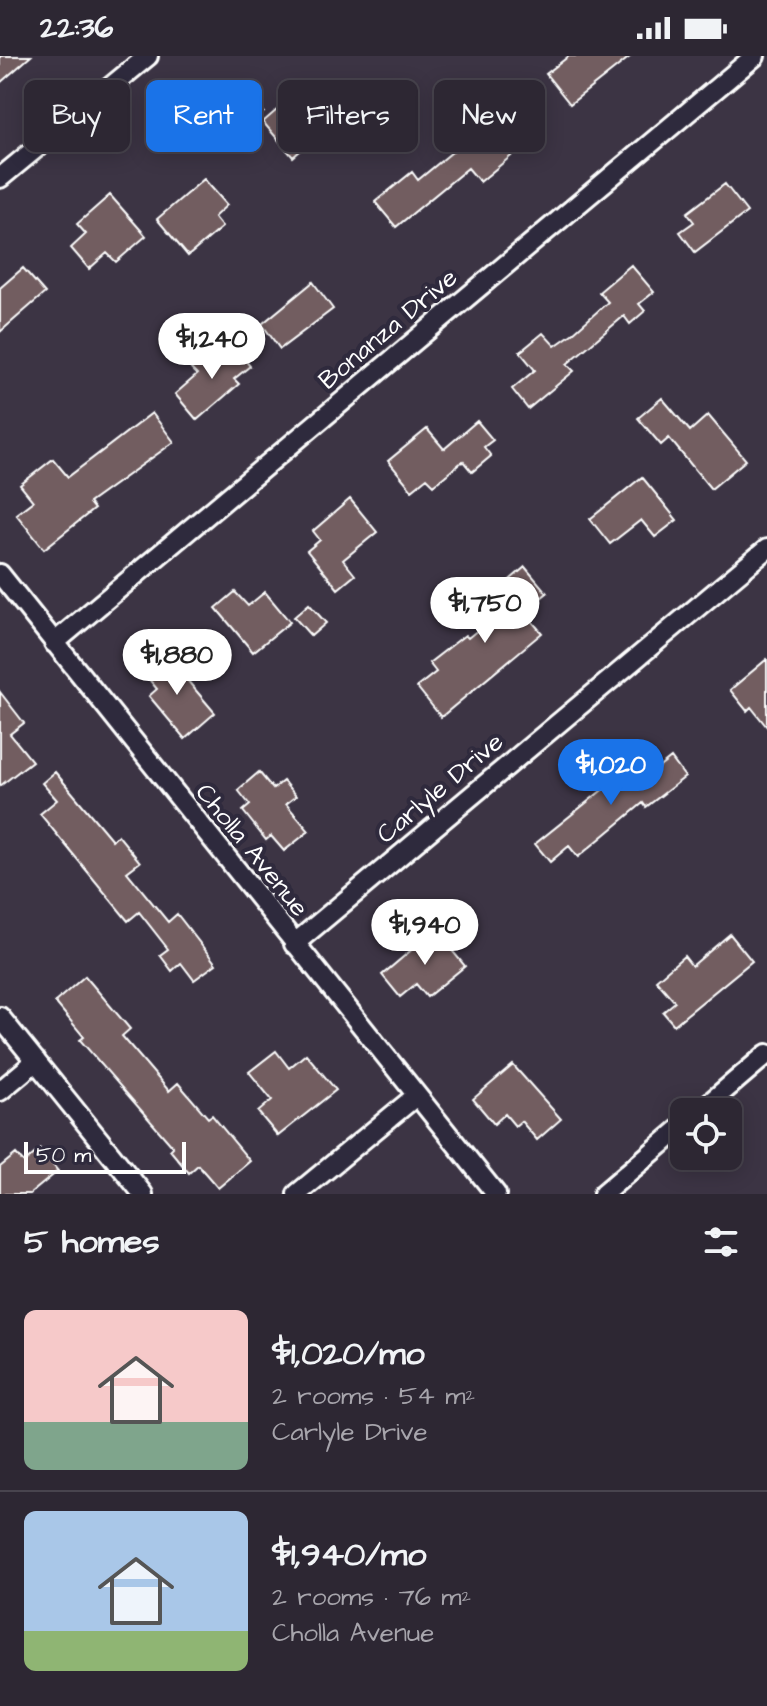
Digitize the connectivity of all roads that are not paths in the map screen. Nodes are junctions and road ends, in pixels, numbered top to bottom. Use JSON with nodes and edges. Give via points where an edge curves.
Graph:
{"nodes":[{"id":1,"x":148,"y":56,"type":"edge"},
{"id":2,"x":755,"y":56,"type":"edge"},
{"id":3,"x":0,"y":178,"type":"edge"},
{"id":4,"x":767,"y":549,"type":"edge"},
{"id":5,"x":0,"y":574,"type":"edge"},
{"id":6,"x":54,"y":643,"type":"junction"},
{"id":7,"x":294,"y":944,"type":"junction"},
{"id":8,"x":0,"y":1017,"type":"edge"},
{"id":9,"x":767,"y":1054,"type":"edge"},
{"id":10,"x":36,"y":1061,"type":"junction"},
{"id":11,"x":0,"y":1091,"type":"edge"},
{"id":12,"x":416,"y":1096,"type":"junction"},
{"id":13,"x":715,"y":1098,"type":"edge"},
{"id":14,"x":670,"y":1137,"type":"edge"},
{"id":15,"x":143,"y":1194,"type":"edge"},
{"id":16,"x":297,"y":1194,"type":"edge"},
{"id":17,"x":496,"y":1194,"type":"edge"},
{"id":18,"x":603,"y":1194,"type":"edge"}],
"edges":[{"from":1,"to":3,"type":"street"},
{"from":2,"to":6,"type":"street","name":"Bonanza Drive"},
{"from":4,"to":7,"type":"street","name":"Carlyle Drive"},
{"from":5,"to":6,"type":"street","name":"Cholla Avenue"},
{"from":6,"to":7,"type":"street","name":"Cholla Avenue"},
{"from":7,"to":12,"type":"street","name":"Cholla Avenue"},
{"from":8,"to":10,"type":"street"},
{"from":9,"to":13,"type":"street"},
{"from":10,"to":11,"type":"street"},
{"from":10,"to":15,"type":"street"},
{"from":12,"to":16,"type":"street"},
{"from":12,"to":17,"type":"street","name":"Cholla Avenue"},
{"from":14,"to":18,"type":"street"}]}
